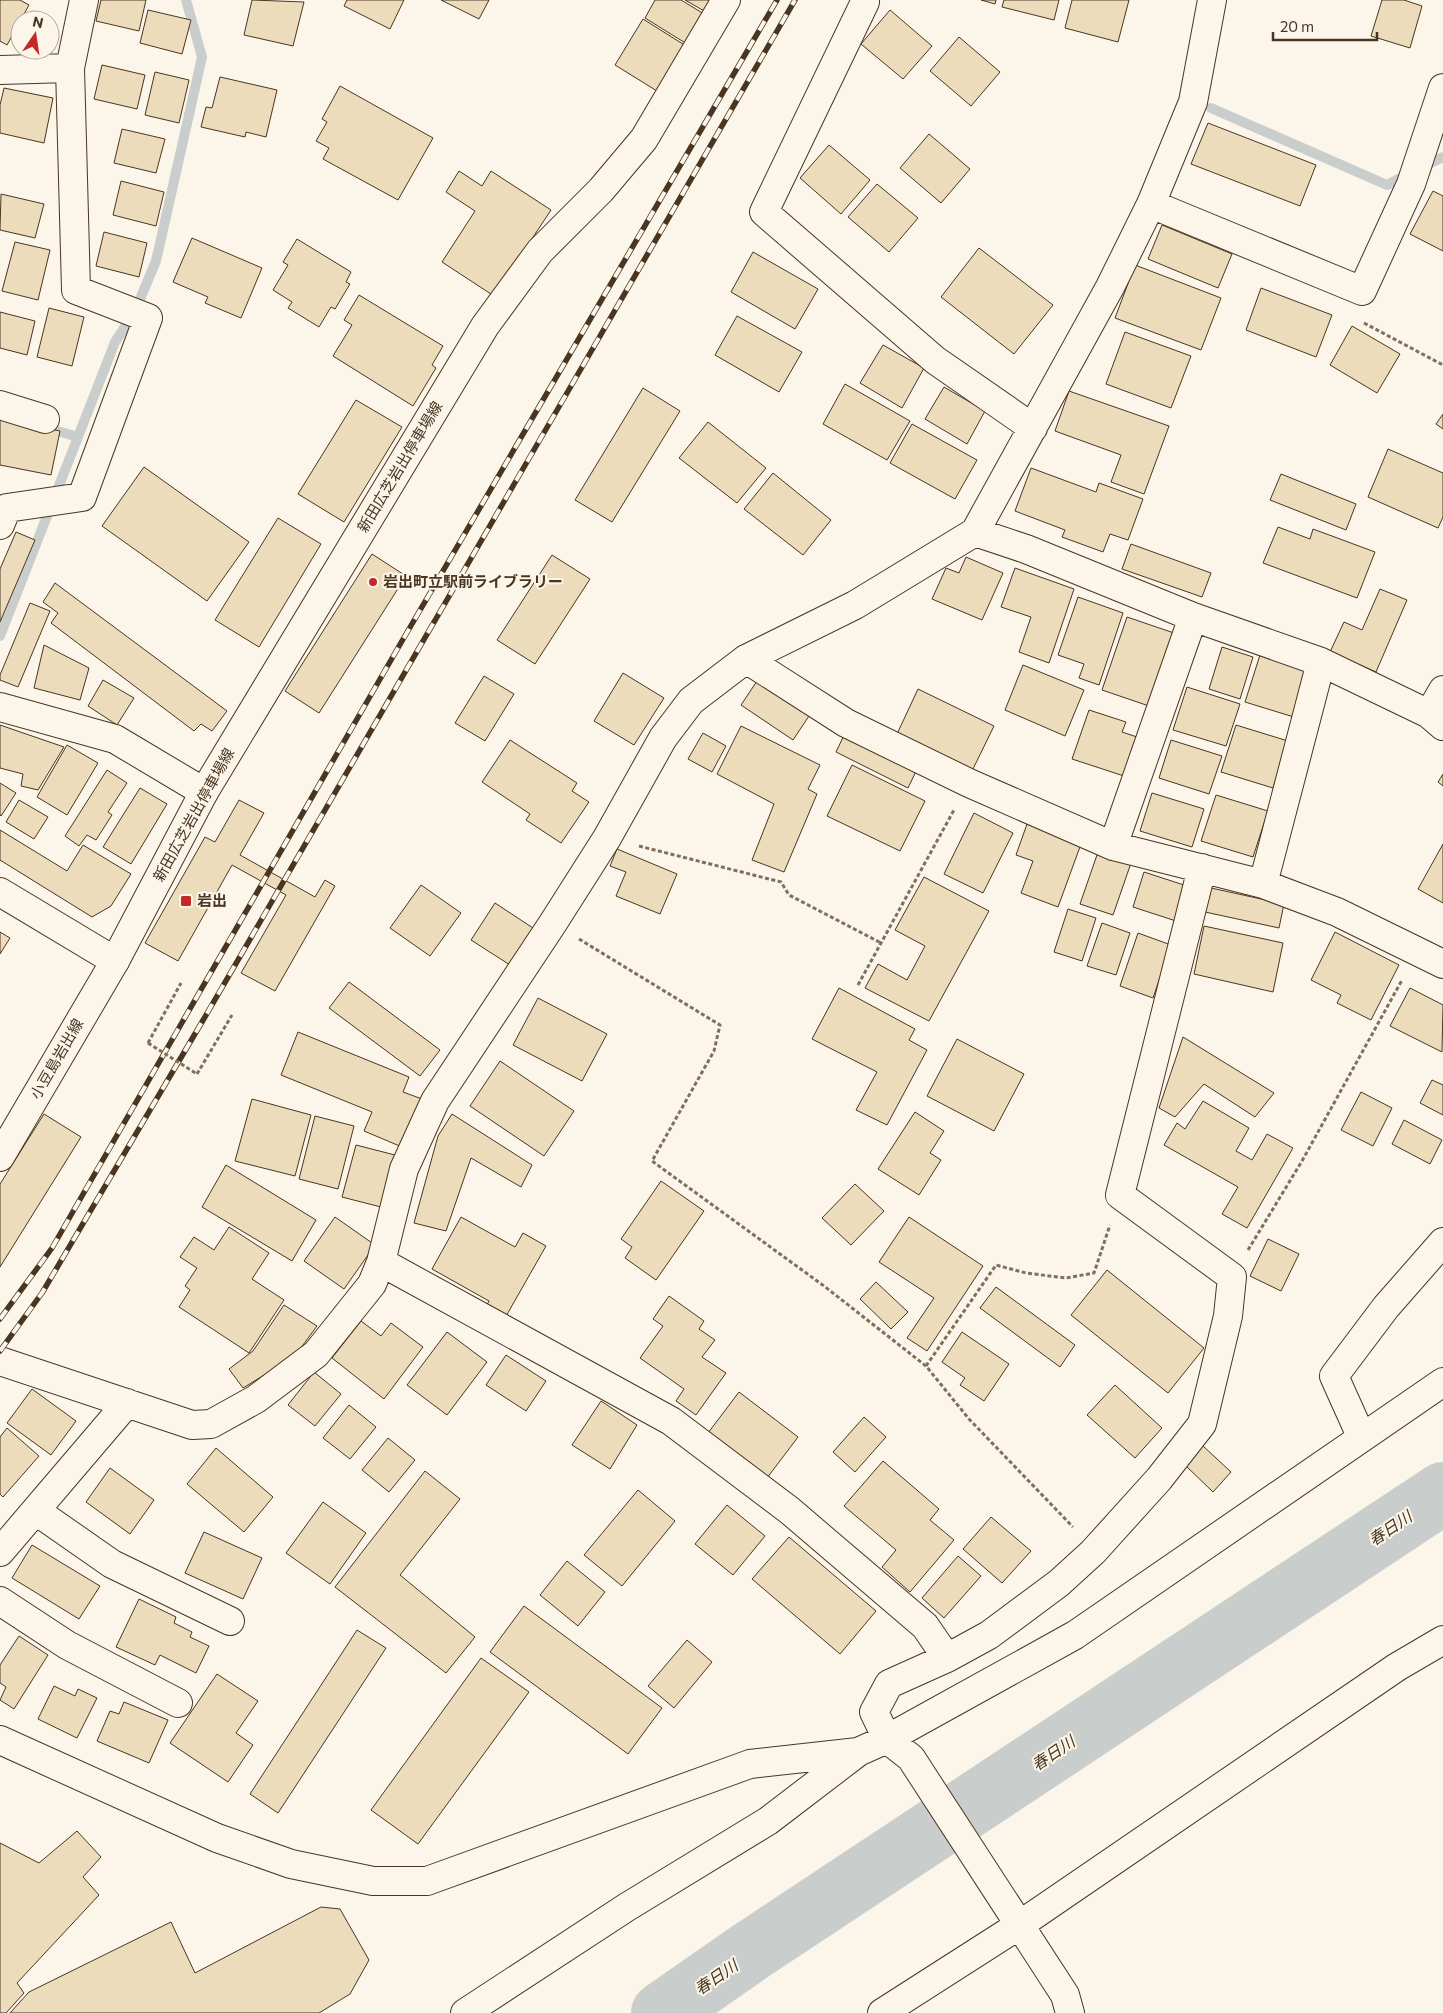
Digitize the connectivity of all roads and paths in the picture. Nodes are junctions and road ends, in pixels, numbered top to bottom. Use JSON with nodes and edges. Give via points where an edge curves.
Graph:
{"nodes":[{"id":1,"x":84,"y":0,"type":"edge"},
{"id":2,"x":726,"y":0,"type":"edge"},
{"id":3,"x":1212,"y":0,"type":"edge"},
{"id":4,"x":865,"y":2,"type":"dead end"},
{"id":5,"x":70,"y":68,"type":"junction"},
{"id":6,"x":0,"y":70,"type":"edge"},
{"id":7,"x":1443,"y":88,"type":"edge"},
{"id":8,"x":1151,"y":204,"type":"junction"},
{"id":9,"x":1362,"y":291,"type":"junction"},
{"id":10,"x":1443,"y":365,"type":"edge"},
{"id":11,"x":0,"y":405,"type":"edge"},
{"id":12,"x":45,"y":419,"type":"dead end"},
{"id":13,"x":1033,"y":428,"type":"junction"},
{"id":14,"x":0,"y":525,"type":"edge"},
{"id":15,"x":975,"y":532,"type":"junction"},
{"id":16,"x":1193,"y":617,"type":"junction"},
{"id":17,"x":746,"y":659,"type":"junction"},
{"id":18,"x":1321,"y":662,"type":"junction"},
{"id":19,"x":1443,"y":690,"type":"edge"},
{"id":20,"x":0,"y":707,"type":"edge"},
{"id":21,"x":1436,"y":720,"type":"edge"},
{"id":22,"x":969,"y":783,"type":"junction"},
{"id":23,"x":204,"y":792,"type":"junction"},
{"id":24,"x":607,"y":838,"type":"junction"},
{"id":25,"x":1113,"y":846,"type":"junction"},
{"id":26,"x":1202,"y":868,"type":"junction"},
{"id":27,"x":1263,"y":884,"type":"junction"},
{"id":28,"x":0,"y":892,"type":"edge"},
{"id":29,"x":553,"y":923,"type":"junction"},
{"id":30,"x":881,"y":943,"type":"junction"},
{"id":31,"x":1417,"y":953,"type":"junction"},
{"id":32,"x":115,"y":962,"type":"junction"},
{"id":33,"x":1443,"y":964,"type":"edge"},
{"id":34,"x":181,"y":983,"type":"dead end"},
{"id":35,"x":858,"y":985,"type":"dead end"},
{"id":36,"x":232,"y":1015,"type":"dead end"},
{"id":37,"x":0,"y":1157,"type":"edge"},
{"id":38,"x":1120,"y":1195,"type":"junction"},
{"id":39,"x":1443,"y":1242,"type":"edge"},
{"id":40,"x":381,"y":1262,"type":"junction"},
{"id":41,"x":1232,"y":1276,"type":"junction"},
{"id":42,"x":0,"y":1361,"type":"edge"},
{"id":43,"x":926,"y":1366,"type":"junction"},
{"id":44,"x":1443,"y":1382,"type":"edge"},
{"id":45,"x":126,"y":1403,"type":"junction"},
{"id":46,"x":1361,"y":1436,"type":"junction"},
{"id":47,"x":36,"y":1511,"type":"junction"},
{"id":48,"x":0,"y":1552,"type":"edge"},
{"id":49,"x":1093,"y":1552,"type":"junction"},
{"id":50,"x":0,"y":1601,"type":"edge"},
{"id":51,"x":230,"y":1621,"type":"dead end"},
{"id":52,"x":1443,"y":1640,"type":"edge"},
{"id":53,"x":947,"y":1658,"type":"junction"},
{"id":54,"x":178,"y":1703,"type":"dead end"},
{"id":55,"x":886,"y":1739,"type":"junction"},
{"id":56,"x":0,"y":1740,"type":"edge"},
{"id":57,"x":858,"y":1752,"type":"junction"},
{"id":58,"x":1018,"y":1926,"type":"junction"},
{"id":59,"x":465,"y":2013,"type":"edge"},
{"id":60,"x":882,"y":2013,"type":"edge"},
{"id":61,"x":1070,"y":2013,"type":"edge"}],
"edges":[{"from":1,"to":5,"type":"street"},
{"from":2,"to":23,"type":"street","name":"新田広芝岩出停車場線","via":[[644,139],[540,251],[485,326]]},
{"from":3,"to":8,"type":"street","via":[[1193,102]]},
{"from":4,"to":13,"type":"street","via":[[764,212],[936,360]]},
{"from":5,"to":6,"type":"street"},
{"from":5,"to":14,"type":"street","via":[[76,290],[148,318],[82,497],[7,508]]},
{"from":7,"to":9,"type":"street","via":[[1410,184]]},
{"from":8,"to":9,"type":"street"},
{"from":8,"to":13,"type":"street"},
{"from":9,"to":10,"type":"path","via":[[1362,322]]},
{"from":11,"to":12,"type":"street"},
{"from":13,"to":15,"type":"street"},
{"from":15,"to":16,"type":"street"},
{"from":15,"to":17,"type":"street","via":[[855,605]]},
{"from":16,"to":18,"type":"street"},
{"from":16,"to":25,"type":"street"},
{"from":17,"to":22,"type":"street","via":[[846,723]]},
{"from":17,"to":24,"type":"street","via":[[691,701],[663,738]]},
{"from":18,"to":21,"type":"street"},
{"from":18,"to":27,"type":"street"},
{"from":19,"to":21,"type":"street"},
{"from":20,"to":23,"type":"street","via":[[115,739]]},
{"from":22,"to":25,"type":"street"},
{"from":22,"to":30,"type":"path"},
{"from":23,"to":32,"type":"street","name":"新田広芝岩出停車場線"},
{"from":24,"to":29,"type":"street"},
{"from":24,"to":30,"type":"path","via":[[781,882],[790,895]]},
{"from":25,"to":26,"type":"street"},
{"from":26,"to":27,"type":"street"},
{"from":26,"to":38,"type":"street"},
{"from":27,"to":31,"type":"street","via":[[1336,912]]},
{"from":28,"to":32,"type":"street"},
{"from":29,"to":40,"type":"street","via":[[435,1101],[404,1169]]},
{"from":29,"to":43,"type":"path","via":[[720,1024],[714,1051],[652,1161],[824,1286]]},
{"from":30,"to":35,"type":"path"},
{"from":31,"to":33,"type":"street"},
{"from":31,"to":41,"type":"path","via":[[1302,1161]]},
{"from":32,"to":37,"type":"street","name":"小豆島岩出線"},
{"from":34,"to":36,"type":"path","bridge":true,"via":[[148,1044],[197,1074]]},
{"from":38,"to":41,"type":"street"},
{"from":38,"to":43,"type":"path","via":[[1094,1273],[1066,1278],[996,1265]]},
{"from":39,"to":46,"type":"street","via":[[1386,1307],[1334,1376]]},
{"from":40,"to":45,"type":"street","via":[[372,1284],[316,1354],[256,1399],[211,1424],[192,1424]]},
{"from":40,"to":53,"type":"street","via":[[670,1421],[789,1510],[925,1626]]},
{"from":41,"to":49,"type":"street","via":[[1228,1316],[1202,1424]]},
{"from":42,"to":45,"type":"street"},
{"from":43,"to":49,"type":"path","via":[[969,1419],[1062,1514]]},
{"from":44,"to":46,"type":"street"},
{"from":45,"to":47,"type":"street"},
{"from":46,"to":55,"type":"street","via":[[1075,1635]]},
{"from":47,"to":48,"type":"street"},
{"from":47,"to":51,"type":"street","via":[[112,1564]]},
{"from":49,"to":53,"type":"street","via":[[1059,1583],[989,1635]]},
{"from":50,"to":54,"type":"street","via":[[67,1645]]},
{"from":52,"to":58,"type":"street","via":[[1397,1667]]},
{"from":53,"to":55,"type":"street","via":[[889,1684],[874,1712]]},
{"from":55,"to":57,"type":"street"},
{"from":55,"to":58,"type":"street","via":[[911,1758]]},
{"from":56,"to":57,"type":"street","via":[[217,1838],[291,1864],[373,1881],[427,1881],[750,1764]]},
{"from":57,"to":59,"type":"street","via":[[768,1821],[627,1907]]},
{"from":58,"to":60,"type":"street"},
{"from":58,"to":61,"type":"street","via":[[1064,1995]]}]}
